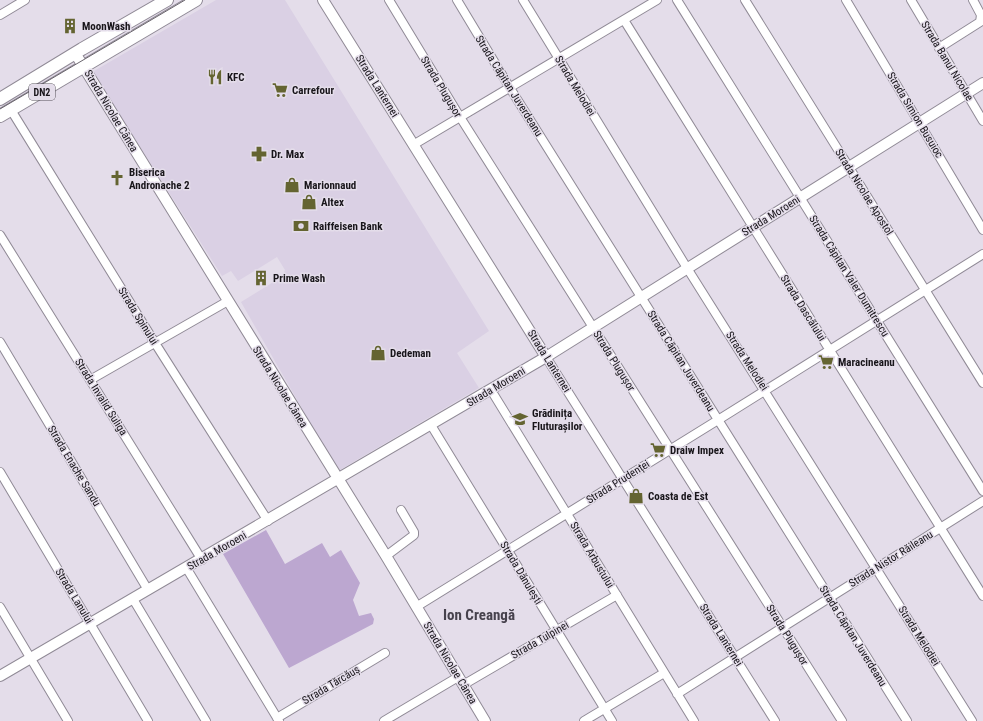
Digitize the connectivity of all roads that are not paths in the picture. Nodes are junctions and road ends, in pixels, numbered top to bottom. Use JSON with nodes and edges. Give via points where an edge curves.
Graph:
{"nodes":[{"id":1,"x":25,"y":0,"type":"edge"},
{"id":2,"x":168,"y":0,"type":"edge"},
{"id":3,"x":196,"y":0,"type":"edge"},
{"id":4,"x":323,"y":0,"type":"edge"},
{"id":5,"x":388,"y":0,"type":"edge"},
{"id":6,"x":457,"y":0,"type":"edge"},
{"id":7,"x":523,"y":0,"type":"edge"},
{"id":8,"x":657,"y":0,"type":"edge"},
{"id":9,"x":677,"y":0,"type":"edge"},
{"id":10,"x":745,"y":0,"type":"edge"},
{"id":11,"x":846,"y":0,"type":"edge"},
{"id":12,"x":910,"y":0,"type":"edge"},
{"id":13,"x":973,"y":0,"type":"edge"},
{"id":14,"x":0,"y":15,"type":"edge"},
{"id":15,"x":624,"y":20,"type":"junction"},
{"id":16,"x":939,"y":48,"type":"junction"},
{"id":17,"x":75,"y":53,"type":"junction"},
{"id":18,"x":558,"y":58,"type":"junction"},
{"id":19,"x":84,"y":67,"type":"junction"},
{"id":20,"x":983,"y":83,"type":"edge"},
{"id":21,"x":510,"y":88,"type":"junction"},
{"id":22,"x":967,"y":94,"type":"junction"},
{"id":23,"x":0,"y":99,"type":"edge"},
{"id":24,"x":11,"y":110,"type":"junction"},
{"id":25,"x":0,"y":116,"type":"edge"},
{"id":26,"x":460,"y":118,"type":"junction"},
{"id":27,"x":983,"y":121,"type":"edge"},
{"id":28,"x":919,"y":123,"type":"junction"},
{"id":29,"x":413,"y":145,"type":"junction"},
{"id":30,"x":849,"y":168,"type":"junction"},
{"id":31,"x":800,"y":198,"type":"junction"},
{"id":32,"x":753,"y":228,"type":"junction"},
{"id":33,"x":983,"y":230,"type":"edge"},
{"id":34,"x":0,"y":235,"type":"edge"},
{"id":35,"x":983,"y":254,"type":"edge"},
{"id":36,"x":687,"y":268,"type":"junction"},
{"id":37,"x":926,"y":290,"type":"junction"},
{"id":38,"x":641,"y":298,"type":"junction"},
{"id":39,"x":228,"y":301,"type":"junction"},
{"id":40,"x":877,"y":321,"type":"junction"},
{"id":41,"x":593,"y":327,"type":"junction"},
{"id":42,"x":0,"y":342,"type":"edge"},
{"id":43,"x":155,"y":343,"type":"junction"},
{"id":44,"x":829,"y":350,"type":"junction"},
{"id":45,"x":546,"y":357,"type":"junction"},
{"id":46,"x":90,"y":380,"type":"junction"},
{"id":47,"x":983,"y":383,"type":"edge"},
{"id":48,"x":491,"y":390,"type":"junction"},
{"id":49,"x":766,"y":391,"type":"junction"},
{"id":50,"x":718,"y":420,"type":"junction"},
{"id":51,"x":431,"y":425,"type":"junction"},
{"id":52,"x":670,"y":450,"type":"junction"},
{"id":53,"x":0,"y":472,"type":"edge"},
{"id":54,"x":338,"y":479,"type":"junction"},
{"id":55,"x":623,"y":479,"type":"junction"},
{"id":56,"x":983,"y":491,"type":"edge"},
{"id":57,"x":983,"y":501,"type":"edge"},
{"id":58,"x":401,"y":510,"type":"dead end"},
{"id":59,"x":567,"y":514,"type":"junction"},
{"id":60,"x":268,"y":521,"type":"junction"},
{"id":61,"x":940,"y":528,"type":"junction"},
{"id":62,"x":508,"y":551,"type":"junction"},
{"id":63,"x":386,"y":556,"type":"junction"},
{"id":64,"x":202,"y":560,"type":"junction"},
{"id":65,"x":187,"y":568,"type":"junction"},
{"id":66,"x":877,"y":568,"type":"junction"},
{"id":67,"x":148,"y":590,"type":"junction"},
{"id":68,"x":616,"y":595,"type":"junction"},
{"id":69,"x":983,"y":596,"type":"edge"},
{"id":70,"x":829,"y":598,"type":"junction"},
{"id":71,"x":132,"y":600,"type":"junction"},
{"id":72,"x":0,"y":607,"type":"edge"},
{"id":73,"x":416,"y":607,"type":"junction"},
{"id":74,"x":90,"y":624,"type":"junction"},
{"id":75,"x":783,"y":627,"type":"junction"},
{"id":76,"x":556,"y":631,"type":"junction"},
{"id":77,"x":385,"y":653,"type":"dead end"},
{"id":78,"x":31,"y":658,"type":"junction"},
{"id":79,"x":735,"y":658,"type":"junction"},
{"id":80,"x":664,"y":673,"type":"junction"},
{"id":81,"x":0,"y":676,"type":"edge"},
{"id":82,"x":460,"y":681,"type":"junction"},
{"id":83,"x":677,"y":694,"type":"junction"},
{"id":84,"x":604,"y":709,"type":"junction"},
{"id":85,"x":278,"y":719,"type":"edge"},
{"id":86,"x":68,"y":721,"type":"edge"},
{"id":87,"x":148,"y":721,"type":"edge"},
{"id":88,"x":206,"y":721,"type":"edge"},
{"id":89,"x":384,"y":721,"type":"edge"},
{"id":90,"x":485,"y":721,"type":"edge"},
{"id":91,"x":584,"y":721,"type":"edge"},
{"id":92,"x":612,"y":721,"type":"edge"},
{"id":93,"x":694,"y":721,"type":"edge"},
{"id":94,"x":775,"y":721,"type":"edge"},
{"id":95,"x":842,"y":721,"type":"edge"},
{"id":96,"x":907,"y":721,"type":"edge"},
{"id":97,"x":972,"y":721,"type":"edge"}],
"edges":[{"from":1,"to":14,"type":"street"},
{"from":2,"to":17,"type":"main road","number":"DN2"},
{"from":3,"to":19,"type":"main road","number":"DN2"},
{"from":4,"to":29,"type":"street","name":"Strada Lanternei"},
{"from":5,"to":26,"type":"street","name":"Strada Plugușor"},
{"from":6,"to":21,"type":"street","name":"Strada Căpitan Juverdeanu"},
{"from":7,"to":18,"type":"street","name":"Strada Melodiei"},
{"from":8,"to":15,"type":"street"},
{"from":9,"to":31,"type":"street","name":"Strada Căpitan Valer Dumitrescu"},
{"from":10,"to":30,"type":"street","name":"Strada Nicolae Apostol"},
{"from":11,"to":28,"type":"street","name":"Strada Simion Busuioc"},
{"from":12,"to":16,"type":"street","name":"Strada Banul Nicolae"},
{"from":13,"to":16,"type":"street","via":[[981,15],[980,22]]},
{"from":15,"to":18,"type":"street"},
{"from":15,"to":32,"type":"street","name":"Strada Dascălului"},
{"from":16,"to":22,"type":"street","name":"Strada Banul Nicolae"},
{"from":17,"to":19,"type":"street","name":"Strada Nicolae Cânea"},
{"from":17,"to":23,"type":"main road","number":"DN2"},
{"from":18,"to":21,"type":"street"},
{"from":18,"to":36,"type":"street","name":"Strada Melodiei"},
{"from":19,"to":24,"type":"main road","number":"DN2"},
{"from":19,"to":39,"type":"street","name":"Strada Nicolae Cânea"},
{"from":20,"to":22,"type":"street","name":"Strada Moroeni"},
{"from":21,"to":26,"type":"street"},
{"from":21,"to":38,"type":"street","name":"Strada Căpitan Juverdeanu"},
{"from":22,"to":27,"type":"street","name":"Strada Banul Nicolae"},
{"from":22,"to":28,"type":"street","name":"Strada Moroeni"},
{"from":24,"to":25,"type":"main road","number":"DN2"},
{"from":24,"to":43,"type":"street","name":"Strada Spinului"},
{"from":26,"to":29,"type":"street"},
{"from":26,"to":41,"type":"street","name":"Strada Plugușor"},
{"from":28,"to":30,"type":"street","name":"Strada Moroeni"},
{"from":28,"to":33,"type":"street","name":"Strada Simion Busuioc"},
{"from":29,"to":45,"type":"street","name":"Strada Lanternei"},
{"from":30,"to":31,"type":"street","name":"Strada Moroeni"},
{"from":30,"to":37,"type":"street","name":"Strada Nicolae Apostol"},
{"from":31,"to":32,"type":"street","name":"Strada Moroeni"},
{"from":31,"to":40,"type":"street","name":"Strada Căpitan Valer Dumitrescu"},
{"from":32,"to":36,"type":"street","name":"Strada Moroeni"},
{"from":32,"to":44,"type":"street","name":"Strada Dascălului"},
{"from":34,"to":46,"type":"street","name":"Strada Invalid Suliga"},
{"from":35,"to":37,"type":"street","name":"Strada Prudenței"},
{"from":36,"to":38,"type":"street","name":"Strada Moroeni"},
{"from":36,"to":49,"type":"street","name":"Strada Melodiei"},
{"from":37,"to":40,"type":"street","name":"Strada Prudenței"},
{"from":37,"to":47,"type":"street","name":"Strada Nicolae Apostol"},
{"from":38,"to":41,"type":"street","name":"Strada Moroeni"},
{"from":38,"to":50,"type":"street","name":"Strada Căpitan Juverdeanu"},
{"from":39,"to":43,"type":"street"},
{"from":39,"to":54,"type":"street","name":"Strada Nicolae Cânea"},
{"from":40,"to":44,"type":"street","name":"Strada Prudenței"},
{"from":40,"to":56,"type":"street","name":"Strada Căpitan Valer Dumitrescu"},
{"from":41,"to":45,"type":"street","name":"Strada Moroeni"},
{"from":41,"to":52,"type":"street","name":"Strada Plugușor"},
{"from":42,"to":67,"type":"street","name":"Strada Enache Sandu"},
{"from":43,"to":46,"type":"street"},
{"from":43,"to":60,"type":"street","name":"Strada Spinului"},
{"from":44,"to":49,"type":"street","name":"Strada Prudenței"},
{"from":44,"to":61,"type":"street","name":"Strada Dascălului"},
{"from":45,"to":48,"type":"street","name":"Strada Moroeni"},
{"from":45,"to":55,"type":"street","name":"Strada Lanternei"},
{"from":46,"to":64,"type":"street","name":"Strada Invalid Suliga"},
{"from":48,"to":51,"type":"street","name":"Strada Moroeni"},
{"from":48,"to":59,"type":"street","name":"Strada Arbustului"},
{"from":49,"to":50,"type":"street","name":"Strada Prudenței"},
{"from":49,"to":66,"type":"street","name":"Strada Melodiei"},
{"from":50,"to":52,"type":"street","name":"Strada Prudenței"},
{"from":50,"to":70,"type":"street","name":"Strada Căpitan Juverdeanu"},
{"from":51,"to":54,"type":"street","name":"Strada Moroeni"},
{"from":51,"to":62,"type":"street","name":"Strada Dănulești"},
{"from":52,"to":55,"type":"street","name":"Strada Prudenței"},
{"from":52,"to":75,"type":"street","name":"Strada Plugușor"},
{"from":53,"to":74,"type":"street","name":"Strada Lanului"},
{"from":54,"to":60,"type":"street","name":"Strada Moroeni"},
{"from":54,"to":63,"type":"street","name":"Strada Nicolae Cânea"},
{"from":55,"to":59,"type":"street","name":"Strada Prudenței"},
{"from":55,"to":79,"type":"street","name":"Strada Lanternei"},
{"from":57,"to":61,"type":"street","name":"Strada Nistor Răileanu"},
{"from":58,"to":63,"type":"street","via":[[414,535]]},
{"from":59,"to":62,"type":"street","name":"Strada Prudenței"},
{"from":59,"to":68,"type":"street","name":"Strada Arbustului"},
{"from":60,"to":64,"type":"street","name":"Strada Moroeni"},
{"from":61,"to":66,"type":"street","name":"Strada Nistor Răileanu"},
{"from":61,"to":69,"type":"street","name":"Strada Dascălului"},
{"from":62,"to":73,"type":"street","name":"Strada Prudenței"},
{"from":62,"to":76,"type":"street","name":"Strada Dănulești"},
{"from":63,"to":73,"type":"street","name":"Strada Nicolae Cânea"},
{"from":64,"to":65,"type":"street","name":"Strada Moroeni"},
{"from":65,"to":67,"type":"street","name":"Strada Moroeni"},
{"from":65,"to":85,"type":"street"},
{"from":66,"to":70,"type":"street","name":"Strada Nistor Răileanu"},
{"from":66,"to":97,"type":"street","name":"Strada Melodiei"},
{"from":67,"to":71,"type":"street","name":"Strada Moroeni"},
{"from":68,"to":76,"type":"street","name":"Strada Tulpinei"},
{"from":68,"to":80,"type":"street","name":"Strada Arbustului"},
{"from":70,"to":75,"type":"street","name":"Strada Nistor Răileanu"},
{"from":70,"to":96,"type":"street","name":"Strada Căpitan Juverdeanu"},
{"from":71,"to":74,"type":"street","name":"Strada Moroeni"},
{"from":71,"to":88,"type":"street"},
{"from":72,"to":78,"type":"street"},
{"from":73,"to":82,"type":"street","name":"Strada Nicolae Cânea"},
{"from":74,"to":78,"type":"street","name":"Strada Moroeni"},
{"from":74,"to":87,"type":"street","name":"Strada Lanului"},
{"from":75,"to":79,"type":"street","name":"Strada Nistor Răileanu"},
{"from":75,"to":95,"type":"street","name":"Strada Plugușor"},
{"from":76,"to":82,"type":"street","name":"Strada Tulpinei"},
{"from":76,"to":84,"type":"street","name":"Strada Dănulești"},
{"from":77,"to":85,"type":"street","name":"Strada Tărcăuș"},
{"from":78,"to":81,"type":"street","name":"Strada Moroeni"},
{"from":78,"to":86,"type":"street"},
{"from":79,"to":83,"type":"street","name":"Strada Nistor Răileanu"},
{"from":79,"to":94,"type":"street","name":"Strada Lanternei"},
{"from":80,"to":83,"type":"street","name":"Strada Arbustului"},
{"from":80,"to":84,"type":"street"},
{"from":82,"to":89,"type":"street","name":"Strada Tulpinei"},
{"from":82,"to":90,"type":"street","name":"Strada Nicolae Cânea"},
{"from":83,"to":93,"type":"street","name":"Strada Arbustului"},
{"from":84,"to":91,"type":"street"},
{"from":84,"to":92,"type":"street","name":"Strada Dănulești"}]}
